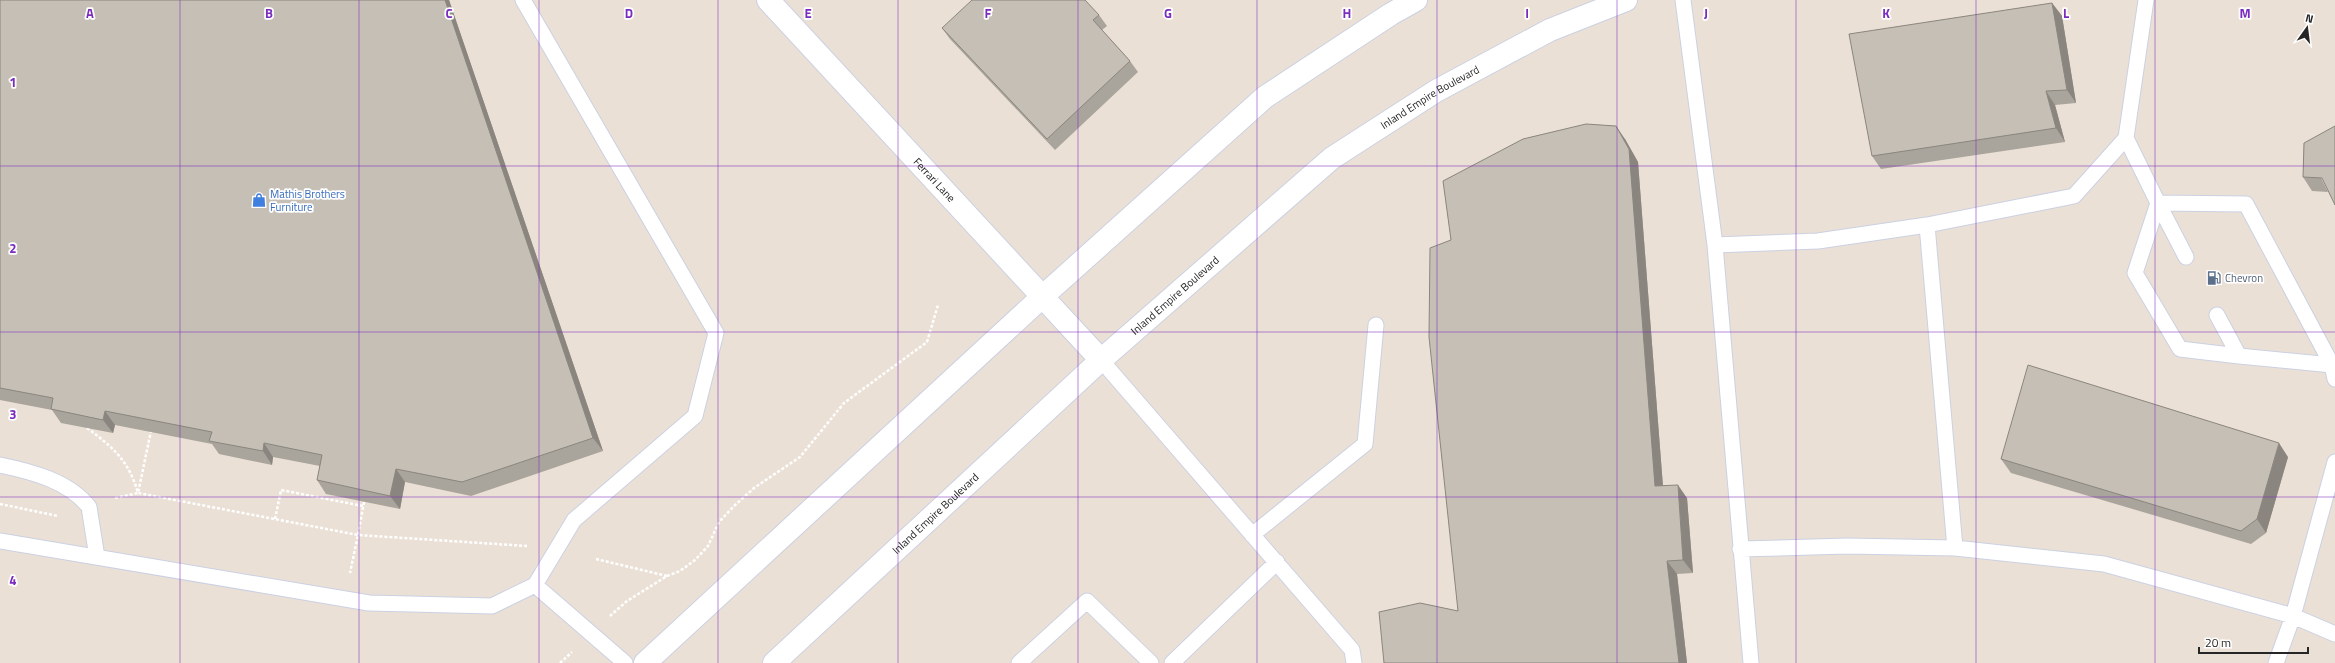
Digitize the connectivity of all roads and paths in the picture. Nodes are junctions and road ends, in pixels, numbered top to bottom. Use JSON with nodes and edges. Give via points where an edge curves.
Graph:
{"nodes":[{"id":1,"x":523,"y":0,"type":"edge"},
{"id":2,"x":768,"y":0,"type":"edge"},
{"id":3,"x":1416,"y":0,"type":"edge"},
{"id":4,"x":1626,"y":0,"type":"edge"},
{"id":5,"x":1684,"y":0,"type":"edge"},
{"id":6,"x":2146,"y":0,"type":"edge"},
{"id":7,"x":2126,"y":138,"type":"junction"},
{"id":8,"x":2158,"y":203,"type":"junction"},
{"id":9,"x":1927,"y":225,"type":"junction"},
{"id":10,"x":1715,"y":245,"type":"junction"},
{"id":11,"x":2186,"y":257,"type":"dead end"},
{"id":12,"x":1042,"y":297,"type":"junction"},
{"id":13,"x":938,"y":305,"type":"dead end"},
{"id":14,"x":2217,"y":315,"type":"dead end"},
{"id":15,"x":1376,"y":325,"type":"dead end"},
{"id":16,"x":2239,"y":356,"type":"junction"},
{"id":17,"x":1101,"y":360,"type":"junction"},
{"id":18,"x":2334,"y":372,"type":"edge"},
{"id":19,"x":87,"y":428,"type":"edge"},
{"id":20,"x":151,"y":431,"type":"edge"},
{"id":21,"x":2335,"y":462,"type":"edge"},
{"id":22,"x":0,"y":465,"type":"edge"},
{"id":23,"x":138,"y":492,"type":"junction"},
{"id":24,"x":111,"y":500,"type":"dead end"},
{"id":25,"x":0,"y":504,"type":"edge"},
{"id":26,"x":65,"y":515,"type":"dead end"},
{"id":27,"x":275,"y":519,"type":"junction"},
{"id":28,"x":1252,"y":535,"type":"junction"},
{"id":29,"x":358,"y":536,"type":"junction"},
{"id":30,"x":0,"y":541,"type":"edge"},
{"id":31,"x":527,"y":546,"type":"dead end"},
{"id":32,"x":1955,"y":548,"type":"junction"},
{"id":33,"x":1740,"y":549,"type":"junction"},
{"id":34,"x":97,"y":557,"type":"junction"},
{"id":35,"x":596,"y":559,"type":"dead end"},
{"id":36,"x":1277,"y":562,"type":"junction"},
{"id":37,"x":667,"y":576,"type":"junction"},
{"id":38,"x":535,"y":585,"type":"junction"},
{"id":39,"x":345,"y":598,"type":"junction"},
{"id":40,"x":2293,"y":616,"type":"junction"},
{"id":41,"x":592,"y":634,"type":"junction"},
{"id":42,"x":2335,"y":634,"type":"edge"},
{"id":43,"x":560,"y":663,"type":"edge"},
{"id":44,"x":625,"y":663,"type":"edge"},
{"id":45,"x":645,"y":663,"type":"edge"},
{"id":46,"x":774,"y":663,"type":"edge"},
{"id":47,"x":1019,"y":663,"type":"edge"},
{"id":48,"x":1151,"y":663,"type":"edge"},
{"id":49,"x":1172,"y":663,"type":"edge"},
{"id":50,"x":1354,"y":663,"type":"edge"},
{"id":51,"x":1751,"y":663,"type":"edge"},
{"id":52,"x":2276,"y":663,"type":"edge"}],
"edges":[{"from":1,"to":38,"type":"lane","via":[[716,333],[695,416],[574,520]]},
{"from":2,"to":12,"type":"main road","name":"Ferrari Lane"},
{"from":3,"to":12,"type":"main road","via":[[1265,97]]},
{"from":4,"to":17,"type":"main road","name":"Inland Empire Boulevard","via":[[1550,30],[1436,91],[1332,158]]},
{"from":5,"to":10,"type":"lane"},
{"from":6,"to":7,"type":"lane"},
{"from":7,"to":8,"type":"lane"},
{"from":7,"to":9,"type":"lane","via":[[2074,196]]},
{"from":8,"to":11,"type":"lane"},
{"from":8,"to":16,"type":"lane","via":[[2135,273],[2180,349]]},
{"from":8,"to":18,"type":"lane","via":[[2246,204]]},
{"from":9,"to":10,"type":"lane","via":[[1818,241]]},
{"from":9,"to":32,"type":"lane"},
{"from":10,"to":33,"type":"lane"},
{"from":12,"to":17,"type":"main road","name":"Ferrari Lane"},
{"from":12,"to":45,"type":"main road"},
{"from":13,"to":37,"type":"path","via":[[927,342],[844,403],[800,457],[754,488],[734,506],[719,522],[708,546],[695,560],[680,571]]},
{"from":14,"to":16,"type":"lane"},
{"from":15,"to":28,"type":"lane","via":[[1365,444]]},
{"from":16,"to":18,"type":"lane"},
{"from":17,"to":28,"type":"lane"},
{"from":17,"to":46,"type":"main road","name":"Inland Empire Boulevard"},
{"from":19,"to":23,"type":"path","via":[[109,444],[120,456],[132,473]]},
{"from":20,"to":23,"type":"path"},
{"from":21,"to":40,"type":"lane"},
{"from":22,"to":34,"type":"lane","via":[[28,471],[62,485],[86,503],[89,507]]},
{"from":23,"to":24,"type":"path"},
{"from":23,"to":27,"type":"path"},
{"from":25,"to":26,"type":"path","via":[[58,516]]},
{"from":27,"to":29,"type":"path"},
{"from":27,"to":29,"type":"path","via":[[281,490],[364,504]]},
{"from":28,"to":36,"type":"lane"},
{"from":29,"to":31,"type":"path"},
{"from":29,"to":39,"type":"path"},
{"from":30,"to":34,"type":"lane"},
{"from":32,"to":33,"type":"lane","via":[[1847,546]]},
{"from":32,"to":40,"type":"lane","via":[[2104,564]]},
{"from":33,"to":51,"type":"lane"},
{"from":34,"to":39,"type":"lane"},
{"from":35,"to":37,"type":"path"},
{"from":36,"to":49,"type":"lane"},
{"from":36,"to":50,"type":"lane","via":[[1352,650]]},
{"from":37,"to":41,"type":"path","via":[[627,601]]},
{"from":38,"to":39,"type":"lane","via":[[492,606],[369,603]]},
{"from":38,"to":41,"type":"lane"},
{"from":40,"to":42,"type":"lane"},
{"from":40,"to":52,"type":"lane"},
{"from":41,"to":43,"type":"path"},
{"from":41,"to":44,"type":"lane"},
{"from":47,"to":48,"type":"lane","via":[[1087,601]]}]}
